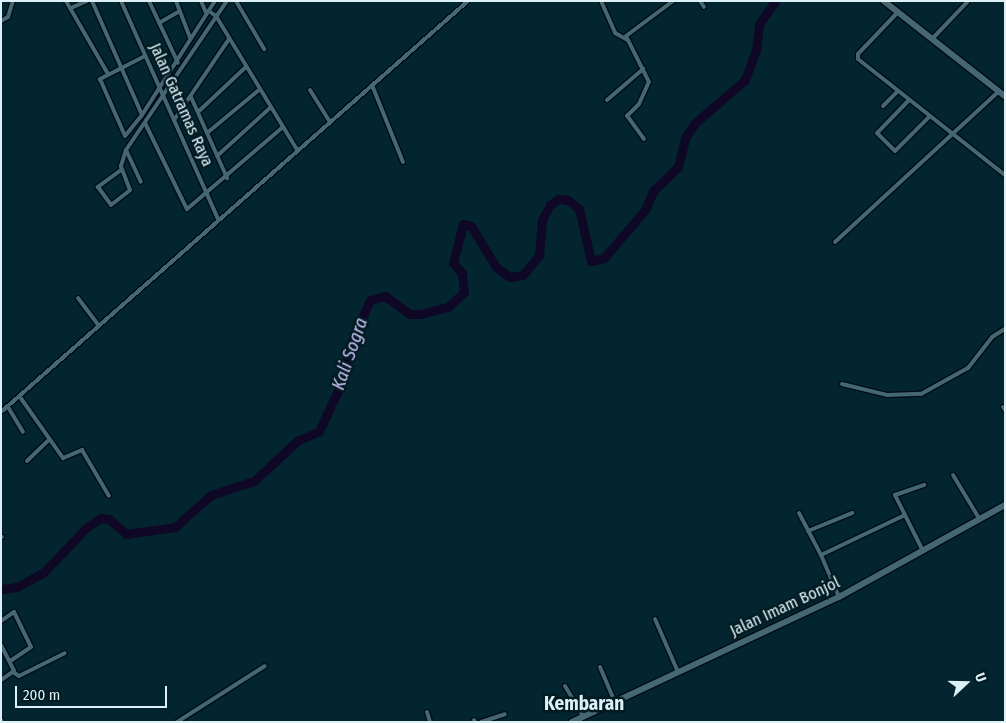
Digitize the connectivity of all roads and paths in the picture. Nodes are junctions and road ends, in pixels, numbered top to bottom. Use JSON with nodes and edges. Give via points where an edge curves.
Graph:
{"nodes":[{"id":1,"x":14,"y":1,"type":"edge"},
{"id":2,"x":66,"y":1,"type":"edge"},
{"id":3,"x":87,"y":1,"type":"edge"},
{"id":4,"x":92,"y":1,"type":"edge"},
{"id":5,"x":121,"y":1,"type":"edge"},
{"id":6,"x":149,"y":1,"type":"edge"},
{"id":7,"x":176,"y":1,"type":"edge"},
{"id":8,"x":200,"y":1,"type":"edge"},
{"id":9,"x":215,"y":1,"type":"edge"},
{"id":10,"x":227,"y":1,"type":"edge"},
{"id":11,"x":236,"y":1,"type":"edge"},
{"id":12,"x":468,"y":1,"type":"edge"},
{"id":13,"x":601,"y":1,"type":"edge"},
{"id":14,"x":673,"y":1,"type":"edge"},
{"id":15,"x":700,"y":1,"type":"edge"},
{"id":16,"x":884,"y":1,"type":"edge"},
{"id":17,"x":968,"y":1,"type":"edge"},
{"id":18,"x":704,"y":7,"type":"dead end"},
{"id":19,"x":70,"y":8,"type":"junction"},
{"id":20,"x":180,"y":11,"type":"junction"},
{"id":21,"x":207,"y":12,"type":"junction"},
{"id":22,"x":898,"y":12,"type":"junction"},
{"id":23,"x":216,"y":16,"type":"junction"},
{"id":24,"x":1,"y":21,"type":"edge"},
{"id":25,"x":159,"y":23,"type":"junction"},
{"id":26,"x":190,"y":38,"type":"junction"},
{"id":27,"x":230,"y":39,"type":"junction"},
{"id":28,"x":626,"y":39,"type":"junction"},
{"id":29,"x":932,"y":39,"type":"junction"},
{"id":30,"x":264,"y":49,"type":"dead end"},
{"id":31,"x":146,"y":56,"type":"junction"},
{"id":32,"x":178,"y":63,"type":"junction"},
{"id":33,"x":246,"y":67,"type":"junction"},
{"id":34,"x":122,"y":68,"type":"junction"},
{"id":35,"x":643,"y":69,"type":"junction"},
{"id":36,"x":108,"y":74,"type":"junction"},
{"id":37,"x":372,"y":84,"type":"junction"},
{"id":38,"x":160,"y":88,"type":"junction"},
{"id":39,"x":259,"y":90,"type":"junction"},
{"id":40,"x":310,"y":90,"type":"dead end"},
{"id":41,"x":898,"y":91,"type":"junction"},
{"id":42,"x":999,"y":91,"type":"junction"},
{"id":43,"x":164,"y":96,"type":"junction"},
{"id":44,"x":1005,"y":96,"type":"edge"},
{"id":45,"x":191,"y":97,"type":"junction"},
{"id":46,"x":607,"y":100,"type":"dead end"},
{"id":47,"x":909,"y":100,"type":"junction"},
{"id":48,"x":883,"y":106,"type":"dead end"},
{"id":49,"x":270,"y":108,"type":"junction"},
{"id":50,"x":198,"y":112,"type":"junction"},
{"id":51,"x":142,"y":115,"type":"junction"},
{"id":52,"x":930,"y":116,"type":"junction"},
{"id":53,"x":174,"y":120,"type":"junction"},
{"id":54,"x":330,"y":122,"type":"junction"},
{"id":55,"x":145,"y":123,"type":"junction"},
{"id":56,"x":282,"y":128,"type":"junction"},
{"id":57,"x":207,"y":133,"type":"junction"},
{"id":58,"x":953,"y":134,"type":"junction"},
{"id":59,"x":644,"y":139,"type":"dead end"},
{"id":60,"x":126,"y":150,"type":"junction"},
{"id":61,"x":297,"y":150,"type":"junction"},
{"id":62,"x":217,"y":156,"type":"junction"},
{"id":63,"x":403,"y":162,"type":"dead end"},
{"id":64,"x":121,"y":170,"type":"junction"},
{"id":65,"x":1005,"y":175,"type":"edge"},
{"id":66,"x":227,"y":178,"type":"junction"},
{"id":67,"x":141,"y":182,"type":"dead end"},
{"id":68,"x":207,"y":195,"type":"junction"},
{"id":69,"x":218,"y":219,"type":"junction"},
{"id":70,"x":834,"y":242,"type":"dead end"},
{"id":71,"x":78,"y":298,"type":"dead end"},
{"id":72,"x":99,"y":326,"type":"junction"},
{"id":73,"x":1005,"y":329,"type":"edge"},
{"id":74,"x":842,"y":384,"type":"dead end"},
{"id":75,"x":20,"y":397,"type":"junction"},
{"id":76,"x":8,"y":407,"type":"junction"},
{"id":77,"x":1,"y":412,"type":"edge"},
{"id":78,"x":23,"y":432,"type":"dead end"},
{"id":79,"x":49,"y":440,"type":"junction"},
{"id":80,"x":27,"y":462,"type":"dead end"},
{"id":81,"x":953,"y":475,"type":"dead end"},
{"id":82,"x":924,"y":485,"type":"dead end"},
{"id":83,"x":109,"y":496,"type":"dead end"},
{"id":84,"x":1005,"y":505,"type":"edge"},
{"id":85,"x":799,"y":513,"type":"dead end"},
{"id":86,"x":852,"y":513,"type":"dead end"},
{"id":87,"x":904,"y":515,"type":"junction"},
{"id":88,"x":980,"y":520,"type":"junction"},
{"id":89,"x":808,"y":531,"type":"junction"},
{"id":90,"x":924,"y":553,"type":"junction"},
{"id":91,"x":821,"y":556,"type":"junction"},
{"id":92,"x":839,"y":597,"type":"junction"},
{"id":93,"x":654,"y":619,"type":"dead end"},
{"id":94,"x":1,"y":621,"type":"edge"},
{"id":95,"x":1,"y":645,"type":"edge"},
{"id":96,"x":65,"y":653,"type":"dead end"},
{"id":97,"x":10,"y":661,"type":"junction"},
{"id":98,"x":265,"y":666,"type":"dead end"},
{"id":99,"x":600,"y":667,"type":"dead end"},
{"id":100,"x":14,"y":672,"type":"junction"},
{"id":101,"x":678,"y":672,"type":"junction"},
{"id":102,"x":1,"y":680,"type":"edge"},
{"id":103,"x":565,"y":686,"type":"dead end"},
{"id":104,"x":615,"y":702,"type":"junction"},
{"id":105,"x":427,"y":712,"type":"dead end"},
{"id":106,"x":505,"y":714,"type":"dead end"},
{"id":107,"x":583,"y":716,"type":"junction"},
{"id":108,"x":176,"y":722,"type":"edge"},
{"id":109,"x":430,"y":722,"type":"edge"},
{"id":110,"x":481,"y":722,"type":"edge"},
{"id":111,"x":572,"y":722,"type":"edge"}],
"edges":[{"from":1,"to":24,"type":"street","via":[[8,17]]},
{"from":2,"to":19,"type":"street"},
{"from":3,"to":19,"type":"street"},
{"from":4,"to":34,"type":"street"},
{"from":5,"to":31,"type":"street","name":"Jalan Gatramas Raya"},
{"from":6,"to":25,"type":"street"},
{"from":7,"to":20,"type":"street"},
{"from":8,"to":21,"type":"street"},
{"from":9,"to":21,"type":"street"},
{"from":10,"to":23,"type":"street"},
{"from":11,"to":30,"type":"street"},
{"from":12,"to":37,"type":"street"},
{"from":13,"to":28,"type":"street","via":[[615,33]]},
{"from":14,"to":28,"type":"street","via":[[629,32]]},
{"from":15,"to":18,"type":"street"},
{"from":16,"to":22,"type":"main road"},
{"from":17,"to":29,"type":"street"},
{"from":19,"to":36,"type":"street"},
{"from":20,"to":25,"type":"street"},
{"from":20,"to":26,"type":"street"},
{"from":21,"to":23,"type":"street"},
{"from":21,"to":26,"type":"street"},
{"from":22,"to":29,"type":"main road"},
{"from":22,"to":41,"type":"street","via":[[857,55]]},
{"from":23,"to":27,"type":"street"},
{"from":23,"to":43,"type":"street"},
{"from":25,"to":32,"type":"street"},
{"from":26,"to":32,"type":"street"},
{"from":27,"to":33,"type":"street"},
{"from":27,"to":45,"type":"street"},
{"from":28,"to":35,"type":"street"},
{"from":29,"to":42,"type":"main road"},
{"from":31,"to":34,"type":"street"},
{"from":31,"to":38,"type":"street","name":"Jalan Gatramas Raya"},
{"from":32,"to":38,"type":"street"},
{"from":33,"to":39,"type":"street"},
{"from":33,"to":50,"type":"street"},
{"from":34,"to":36,"type":"street"},
{"from":34,"to":51,"type":"street"},
{"from":35,"to":46,"type":"street"},
{"from":35,"to":59,"type":"street","via":[[649,87],[627,116]]},
{"from":36,"to":51,"type":"street","via":[[100,82],[123,134],[128,134]]},
{"from":37,"to":54,"type":"street"},
{"from":37,"to":63,"type":"street"},
{"from":38,"to":43,"type":"street","name":"Jalan Gatramas Raya"},
{"from":38,"to":51,"type":"street"},
{"from":39,"to":49,"type":"street"},
{"from":39,"to":57,"type":"street"},
{"from":40,"to":54,"type":"street"},
{"from":41,"to":47,"type":"street"},
{"from":41,"to":48,"type":"street"},
{"from":42,"to":44,"type":"main road"},
{"from":42,"to":58,"type":"street"},
{"from":43,"to":53,"type":"street","name":"Jalan Gatramas Raya"},
{"from":43,"to":55,"type":"street"},
{"from":45,"to":50,"type":"street"},
{"from":45,"to":53,"type":"street"},
{"from":47,"to":52,"type":"street"},
{"from":47,"to":52,"type":"street","via":[[877,133],[895,151]]},
{"from":49,"to":56,"type":"street"},
{"from":49,"to":62,"type":"street"},
{"from":50,"to":57,"type":"street"},
{"from":52,"to":58,"type":"street"},
{"from":53,"to":68,"type":"street","name":"Jalan Gatramas Raya"},
{"from":54,"to":61,"type":"street"},
{"from":55,"to":60,"type":"street"},
{"from":55,"to":68,"type":"street","via":[[185,208],[191,208]]},
{"from":56,"to":61,"type":"street"},
{"from":56,"to":66,"type":"street"},
{"from":57,"to":62,"type":"street"},
{"from":58,"to":65,"type":"street"},
{"from":58,"to":70,"type":"street"},
{"from":60,"to":64,"type":"street"},
{"from":60,"to":67,"type":"street"},
{"from":61,"to":69,"type":"street"},
{"from":62,"to":66,"type":"street"},
{"from":64,"to":64,"type":"street","via":[[98,187],[111,205],[130,190]]},
{"from":66,"to":68,"type":"street"},
{"from":68,"to":69,"type":"street","name":"Jalan Gatramas Raya"},
{"from":69,"to":72,"type":"street"},
{"from":71,"to":72,"type":"street"},
{"from":72,"to":75,"type":"street"},
{"from":73,"to":74,"type":"street","via":[[992,337],[968,368],[921,394],[888,395]]},
{"from":75,"to":76,"type":"street"},
{"from":75,"to":79,"type":"street"},
{"from":76,"to":77,"type":"street"},
{"from":76,"to":78,"type":"street"},
{"from":79,"to":80,"type":"street"},
{"from":79,"to":83,"type":"street","via":[[64,458],[82,450]]},
{"from":81,"to":88,"type":"street"},
{"from":82,"to":87,"type":"street","via":[[896,494]]},
{"from":84,"to":88,"type":"main road","name":"Jalan Imam Bonjol"},
{"from":85,"to":89,"type":"street"},
{"from":86,"to":89,"type":"street"},
{"from":87,"to":90,"type":"street"},
{"from":87,"to":91,"type":"street"},
{"from":88,"to":90,"type":"main road","name":"Jalan Imam Bonjol"},
{"from":89,"to":91,"type":"street"},
{"from":90,"to":92,"type":"main road","name":"Jalan Imam Bonjol"},
{"from":91,"to":92,"type":"street"},
{"from":92,"to":101,"type":"main road","name":"Jalan Imam Bonjol"},
{"from":93,"to":101,"type":"street"},
{"from":94,"to":97,"type":"street","via":[[14,612],[31,646]]},
{"from":95,"to":97,"type":"street"},
{"from":96,"to":100,"type":"street","via":[[19,676]]},
{"from":97,"to":100,"type":"street"},
{"from":98,"to":108,"type":"street"},
{"from":99,"to":104,"type":"street"},
{"from":100,"to":102,"type":"street"},
{"from":101,"to":104,"type":"main road","name":"Jalan Imam Bonjol"},
{"from":103,"to":107,"type":"street"},
{"from":104,"to":107,"type":"main road","name":"Jalan Imam Bonjol"},
{"from":105,"to":109,"type":"street"},
{"from":106,"to":110,"type":"street"},
{"from":107,"to":111,"type":"main road","name":"Jalan Imam Bonjol"}]}
